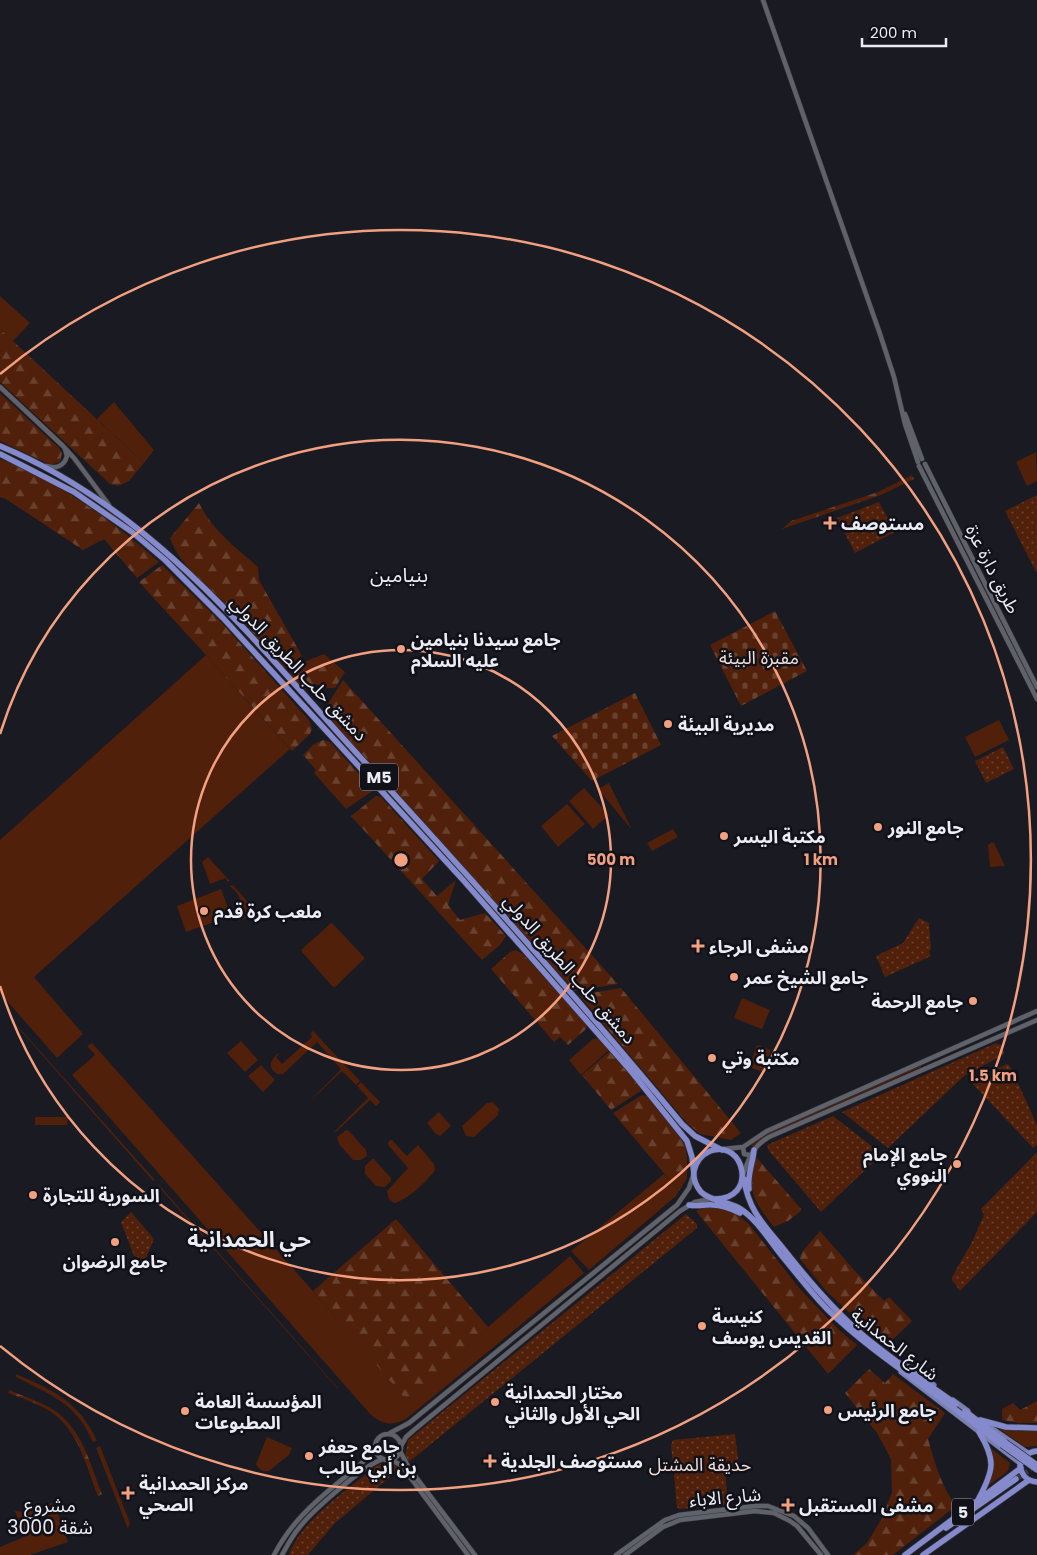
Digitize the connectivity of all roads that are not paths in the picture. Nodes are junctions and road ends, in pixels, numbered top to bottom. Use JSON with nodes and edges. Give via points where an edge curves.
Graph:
{"nodes":[{"id":1,"x":763,"y":0,"type":"edge"},
{"id":2,"x":0,"y":387,"type":"edge"},
{"id":3,"x":0,"y":446,"type":"edge"},
{"id":4,"x":63,"y":446,"type":"junction"},
{"id":5,"x":0,"y":454,"type":"edge"},
{"id":6,"x":30,"y":460,"type":"junction"},
{"id":7,"x":921,"y":463,"type":"junction"},
{"id":8,"x":113,"y":510,"type":"junction"},
{"id":9,"x":1037,"y":687,"type":"edge"},
{"id":10,"x":1037,"y":699,"type":"edge"},
{"id":11,"x":1037,"y":1011,"type":"edge"},
{"id":12,"x":1037,"y":1020,"type":"edge"},
{"id":13,"x":923,"y":1062,"type":"junction"},
{"id":14,"x":926,"y":1070,"type":"junction"},
{"id":15,"x":796,"y":1118,"type":"junction"},
{"id":16,"x":798,"y":1124,"type":"junction"},
{"id":17,"x":743,"y":1147,"type":"junction"},
{"id":18,"x":722,"y":1150,"type":"junction"},
{"id":19,"x":754,"y":1150,"type":"junction"},
{"id":20,"x":749,"y":1155,"type":"junction"},
{"id":21,"x":694,"y":1174,"type":"junction"},
{"id":22,"x":743,"y":1175,"type":"junction"},
{"id":23,"x":714,"y":1199,"type":"junction"},
{"id":24,"x":689,"y":1205,"type":"junction"},
{"id":25,"x":762,"y":1227,"type":"junction"},
{"id":26,"x":636,"y":1238,"type":"junction"},
{"id":27,"x":640,"y":1243,"type":"junction"},
{"id":28,"x":628,"y":1245,"type":"junction"},
{"id":29,"x":632,"y":1250,"type":"junction"},
{"id":30,"x":899,"y":1365,"type":"junction"},
{"id":31,"x":980,"y":1420,"type":"junction"},
{"id":32,"x":1037,"y":1428,"type":"edge"},
{"id":33,"x":979,"y":1432,"type":"junction"},
{"id":34,"x":390,"y":1433,"type":"junction"},
{"id":35,"x":1004,"y":1444,"type":"junction"},
{"id":36,"x":375,"y":1446,"type":"junction"},
{"id":37,"x":400,"y":1449,"type":"junction"},
{"id":38,"x":1037,"y":1451,"type":"edge"},
{"id":39,"x":1028,"y":1453,"type":"junction"},
{"id":40,"x":386,"y":1459,"type":"junction"},
{"id":41,"x":1037,"y":1465,"type":"edge"},
{"id":42,"x":1021,"y":1466,"type":"junction"},
{"id":43,"x":1037,"y":1470,"type":"edge"},
{"id":44,"x":1029,"y":1480,"type":"junction"},
{"id":45,"x":1037,"y":1482,"type":"edge"},
{"id":46,"x":977,"y":1501,"type":"junction"},
{"id":47,"x":924,"y":1541,"type":"junction"},
{"id":48,"x":933,"y":1548,"type":"junction"},
{"id":49,"x":274,"y":1555,"type":"edge"},
{"id":50,"x":282,"y":1555,"type":"edge"},
{"id":51,"x":468,"y":1555,"type":"edge"},
{"id":52,"x":475,"y":1555,"type":"edge"},
{"id":53,"x":616,"y":1555,"type":"edge"},
{"id":54,"x":625,"y":1555,"type":"edge"},
{"id":55,"x":821,"y":1555,"type":"edge"},
{"id":56,"x":828,"y":1555,"type":"edge"},
{"id":57,"x":905,"y":1555,"type":"edge"},
{"id":58,"x":923,"y":1555,"type":"edge"}],
"edges":[{"from":1,"to":7,"type":"main road","via":[[894,376],[905,424]]},
{"from":2,"to":4,"type":"main road"},
{"from":3,"to":6,"type":"highway","name":"دمشق حلب الطريق الدولي","number":"M5"},
{"from":4,"to":6,"type":"main road","via":[[67,456],[58,467]]},
{"from":4,"to":8,"type":"main road"},
{"from":5,"to":21,"type":"highway","number":"M5","via":[[74,492],[132,532],[224,618],[630,1070],[687,1141]]},
{"from":6,"to":8,"type":"highway","name":"دمشق حلب الطريق الدولي","number":"M5","via":[[77,485]]},
{"from":7,"to":9,"type":"main road","name":"طريق دارة عزة"},
{"from":7,"to":10,"type":"main road"},
{"from":8,"to":18,"type":"highway","name":"دمشق حلب الطريق الدولي","number":"M5","via":[[171,555],[229,612],[446,851],[682,1124],[695,1136]]},
{"from":11,"to":13,"type":"main road"},
{"from":12,"to":14,"type":"main road"},
{"from":13,"to":14,"type":"main road"},
{"from":13,"to":15,"type":"main road"},
{"from":14,"to":16,"type":"main road"},
{"from":15,"to":16,"type":"main road"},
{"from":15,"to":17,"type":"main road","via":[[767,1131]]},
{"from":16,"to":19,"type":"main road","via":[[764,1140]]},
{"from":17,"to":18,"type":"main road"},
{"from":17,"to":20,"type":"main road","via":[[744,1154]]},
{"from":18,"to":21,"type":"highway","via":[[705,1153],[695,1166]]},
{"from":18,"to":22,"type":"highway","via":[[735,1156]]},
{"from":19,"to":20,"type":"main road"},
{"from":19,"to":25,"type":"highway","via":[[749,1190],[761,1216]]},
{"from":20,"to":22,"type":"main road"},
{"from":21,"to":23,"type":"highway","via":[[699,1190]]},
{"from":21,"to":26,"type":"main road","via":[[677,1205]]},
{"from":22,"to":23,"type":"highway","via":[[734,1194]]},
{"from":22,"to":25,"type":"highway","name":"شارع الحمدانية","via":[[749,1203]]},
{"from":23,"to":24,"type":"main road"},
{"from":23,"to":25,"type":"highway","name":"شارع الحمدانية","via":[[728,1202]]},
{"from":24,"to":25,"type":"highway","via":[[727,1207]]},
{"from":24,"to":27,"type":"main road"},
{"from":25,"to":30,"type":"highway","name":"شارع الحمدانية","via":[[808,1288],[829,1310],[862,1340]]},
{"from":26,"to":27,"type":"main road"},
{"from":26,"to":28,"type":"main road"},
{"from":27,"to":29,"type":"main road"},
{"from":28,"to":29,"type":"main road"},
{"from":28,"to":34,"type":"main road","via":[[409,1423]]},
{"from":29,"to":37,"type":"main road","via":[[414,1430]]},
{"from":30,"to":31,"type":"main road","via":[[911,1368]]},
{"from":30,"to":33,"type":"main road","via":[[905,1376]]},
{"from":30,"to":35,"type":"highway","name":"شارع الحمدانية"},
{"from":31,"to":32,"type":"highway","via":[[1006,1427]]},
{"from":31,"to":39,"type":"main road"},
{"from":33,"to":42,"type":"main road"},
{"from":33,"to":46,"type":"highway","via":[[990,1452],[992,1467]]},
{"from":34,"to":36,"type":"main road"},
{"from":34,"to":37,"type":"main road","via":[[397,1438]]},
{"from":35,"to":41,"type":"highway","bridge":true},
{"from":35,"to":43,"type":"highway","bridge":true},
{"from":36,"to":40,"type":"main road","via":[[376,1452]]},
{"from":36,"to":49,"type":"main road","via":[[366,1459],[303,1512]]},
{"from":37,"to":40,"type":"main road","via":[[395,1457]]},
{"from":37,"to":52,"type":"main road","via":[[409,1468]]},
{"from":38,"to":39,"type":"highway"},
{"from":39,"to":42,"type":"highway"},
{"from":40,"to":50,"type":"main road","via":[[371,1464],[318,1508],[298,1528]]},
{"from":40,"to":51,"type":"main road","via":[[401,1465]]},
{"from":42,"to":44,"type":"highway","via":[[1022,1474]]},
{"from":42,"to":46,"type":"highway","number":"5"},
{"from":44,"to":45,"type":"highway"},
{"from":44,"to":48,"type":"highway","number":"5"},
{"from":46,"to":47,"type":"highway","number":"5"},
{"from":47,"to":48,"type":"highway","number":"5","via":[[1017,1480]]},
{"from":47,"to":57,"type":"highway","number":"5"},
{"from":48,"to":58,"type":"highway","number":"5"},
{"from":53,"to":56,"type":"main road","name":"شارع الاباء","via":[[665,1520],[679,1515],[768,1506],[801,1521]]},
{"from":54,"to":55,"type":"main road","name":"شارع الاباء","via":[[674,1522],[755,1510],[774,1513],[790,1521]]}]}
